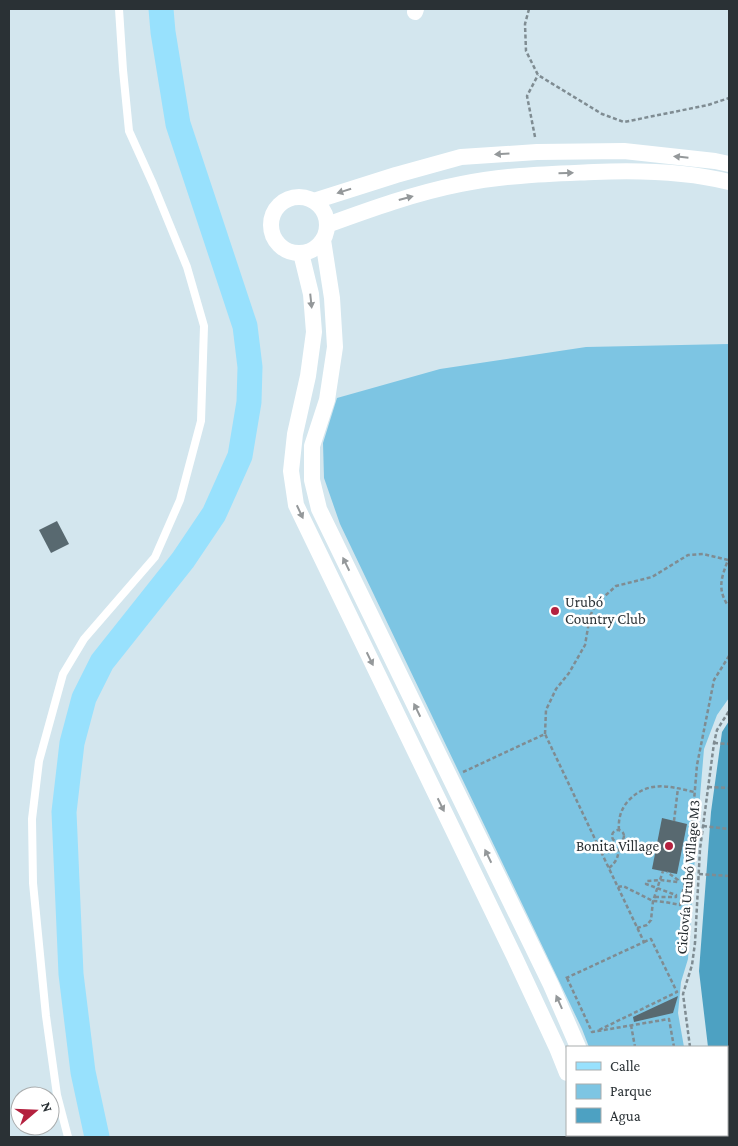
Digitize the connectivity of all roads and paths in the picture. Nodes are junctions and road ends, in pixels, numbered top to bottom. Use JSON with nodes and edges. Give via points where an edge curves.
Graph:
{"nodes":[{"id":1,"x":119,"y":9,"type":"edge"},
{"id":2,"x":161,"y":9,"type":"edge"},
{"id":3,"x":529,"y":9,"type":"edge"},
{"id":4,"x":538,"y":75,"type":"junction"},
{"id":5,"x":729,"y":98,"type":"edge"},
{"id":6,"x":533,"y":152,"type":"junction"},
{"id":7,"x":729,"y":164,"type":"edge"},
{"id":8,"x":530,"y":175,"type":"junction"},
{"id":9,"x":729,"y":182,"type":"edge"},
{"id":10,"x":314,"y":201,"type":"junction"},
{"id":11,"x":325,"y":232,"type":"junction"},
{"id":12,"x":302,"y":253,"type":"junction"},
{"id":13,"x":312,"y":480,"type":"junction"},
{"id":14,"x":293,"y":481,"type":"junction"},
{"id":15,"x":729,"y":605,"type":"edge"},
{"id":16,"x":729,"y":656,"type":"edge"},
{"id":17,"x":729,"y":711,"type":"edge"},
{"id":18,"x":545,"y":734,"type":"junction"},
{"id":19,"x":714,"y":743,"type":"junction"},
{"id":20,"x":729,"y":744,"type":"edge"},
{"id":21,"x":450,"y":778,"type":"junction"},
{"id":22,"x":708,"y":786,"type":"junction"},
{"id":23,"x":678,"y":788,"type":"junction"},
{"id":24,"x":729,"y":788,"type":"edge"},
{"id":25,"x":694,"y":792,"type":"junction"},
{"id":26,"x":674,"y":821,"type":"dead end"},
{"id":27,"x":703,"y":826,"type":"junction"},
{"id":28,"x":618,"y":830,"type":"junction"},
{"id":29,"x":729,"y":830,"type":"edge"},
{"id":30,"x":619,"y":842,"type":"junction"},
{"id":31,"x":609,"y":868,"type":"junction"},
{"id":32,"x":699,"y":874,"type":"junction"},
{"id":33,"x":729,"y":876,"type":"edge"},
{"id":34,"x":661,"y":880,"type":"junction"},
{"id":35,"x":618,"y":887,"type":"junction"},
{"id":36,"x":658,"y":889,"type":"junction"},
{"id":37,"x":655,"y":897,"type":"junction"},
{"id":38,"x":653,"y":902,"type":"junction"},
{"id":39,"x":637,"y":928,"type":"junction"},
{"id":40,"x":644,"y":942,"type":"junction"},
{"id":41,"x":534,"y":949,"type":"junction"},
{"id":42,"x":515,"y":958,"type":"junction"},
{"id":43,"x":547,"y":977,"type":"junction"},
{"id":44,"x":567,"y":978,"type":"junction"},
{"id":45,"x":631,"y":1025,"type":"junction"},
{"id":46,"x":596,"y":1031,"type":"junction"},
{"id":47,"x":578,"y":1046,"type":"edge"},
{"id":48,"x":635,"y":1046,"type":"edge"},
{"id":49,"x":674,"y":1046,"type":"edge"},
{"id":50,"x":690,"y":1046,"type":"edge"},
{"id":51,"x":566,"y":1070,"type":"edge"},
{"id":52,"x":68,"y":1137,"type":"edge"},
{"id":53,"x":97,"y":1137,"type":"edge"}],
"edges":[{"from":1,"to":52,"type":"lane","via":[[129,131],[187,268],[204,326],[201,421],[180,500],[155,557],[84,639],[63,674],[39,761],[32,819],[33,883],[55,1085]]},
{"from":2,"to":53,"type":"main road","via":[[178,124],[245,326],[250,367],[249,402],[240,456],[214,514],[183,560],[102,662],[84,698],[72,743],[64,812],[71,974],[83,1072]]},
{"from":3,"to":4,"type":"path","via":[[525,24],[526,51]]},
{"from":4,"to":5,"type":"path","via":[[602,114],[624,122]]},
{"from":4,"to":6,"type":"path","via":[[527,96]]},
{"from":7,"to":6,"type":"street","one_way":true,"via":[[624,150]]},
{"from":6,"to":8,"type":"street"},
{"from":6,"to":10,"type":"street","one_way":true,"via":[[461,157]]},
{"from":8,"to":9,"type":"street","one_way":true,"via":[[639,170]]},
{"from":11,"to":8,"type":"street","one_way":true,"via":[[392,202],[461,184]]},
{"from":10,"to":11,"type":"street","via":[[326,217]]},
{"from":10,"to":12,"type":"street","via":[[296,196],[286,199],[278,204],[271,218],[275,241],[282,248]]},
{"from":11,"to":12,"type":"street","via":[[316,247]]},
{"from":11,"to":13,"type":"street","via":[[334,347],[326,400],[312,446]]},
{"from":12,"to":14,"type":"street","one_way":true,"via":[[311,294],[314,332],[295,434]]},
{"from":13,"to":14,"type":"street"},
{"from":21,"to":13,"type":"street","one_way":true,"via":[[319,508]]},
{"from":14,"to":42,"type":"street","one_way":true,"via":[[296,505]]},
{"from":15,"to":18,"type":"path","via":[[721,595],[721,579],[728,560],[703,554],[688,555],[652,577],[616,586],[596,604],[590,616],[585,645],[546,710]]},
{"from":16,"to":25,"type":"path","via":[[714,680]]},
{"from":17,"to":19,"type":"path","name":"Ciclovía Urubó Village M3","via":[[717,730]]},
{"from":18,"to":21,"type":"path"},
{"from":18,"to":31,"type":"path"},
{"from":19,"to":20,"type":"path"},
{"from":19,"to":22,"type":"path","name":"Ciclovía Urubó Village M3"},
{"from":41,"to":21,"type":"street","one_way":true},
{"from":22,"to":24,"type":"path"},
{"from":22,"to":27,"type":"path","name":"Ciclovía Urubó Village M3"},
{"from":23,"to":25,"type":"path"},
{"from":23,"to":26,"type":"path"},
{"from":23,"to":28,"type":"path","via":[[642,789],[624,805]]},
{"from":25,"to":38,"type":"path","via":[[690,848],[680,905]]},
{"from":27,"to":29,"type":"path"},
{"from":27,"to":32,"type":"path","name":"Ciclovía Urubó Village M3"},
{"from":28,"to":30,"type":"path","via":[[624,836]]},
{"from":28,"to":30,"type":"path","via":[[614,830],[611,836],[613,841]]},
{"from":30,"to":31,"type":"path","via":[[618,857]]},
{"from":31,"to":35,"type":"path"},
{"from":32,"to":33,"type":"path"},
{"from":32,"to":50,"type":"path","name":"Ciclovía Urubó Village M3","via":[[695,944],[683,994]]},
{"from":34,"to":34,"type":"path","via":[[678,882],[665,872]]},
{"from":34,"to":36,"type":"path"},
{"from":34,"to":36,"type":"path","via":[[647,881],[646,884]]},
{"from":35,"to":38,"type":"path","via":[[623,886]]},
{"from":35,"to":39,"type":"path"},
{"from":36,"to":37,"type":"path"},
{"from":36,"to":37,"type":"path","via":[[676,897]]},
{"from":37,"to":38,"type":"path"},
{"from":38,"to":39,"type":"path","via":[[651,920]]},
{"from":39,"to":40,"type":"path"},
{"from":40,"to":44,"type":"path"},
{"from":40,"to":46,"type":"path","via":[[651,939],[676,992]]},
{"from":41,"to":42,"type":"street"},
{"from":41,"to":43,"type":"street"},
{"from":42,"to":51,"type":"street"},
{"from":43,"to":44,"type":"path","via":[[558,981]]},
{"from":47,"to":43,"type":"street","one_way":true},
{"from":44,"to":46,"type":"path","via":[[592,1032]]},
{"from":45,"to":46,"type":"path"},
{"from":45,"to":48,"type":"path"},
{"from":45,"to":49,"type":"path","via":[[669,1019]]}]}
